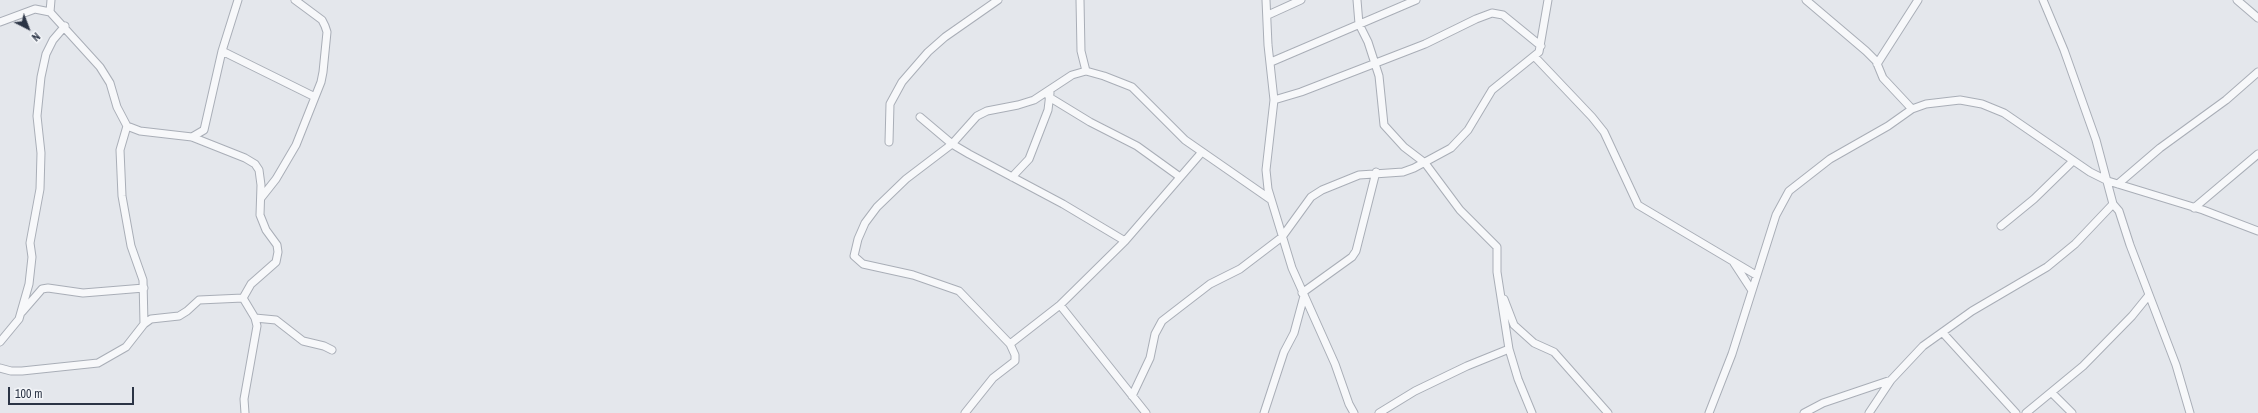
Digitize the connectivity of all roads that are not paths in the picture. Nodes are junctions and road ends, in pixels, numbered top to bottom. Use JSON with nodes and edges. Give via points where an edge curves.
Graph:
{"nodes":[{"id":1,"x":51,"y":0,"type":"edge"},
{"id":2,"x":238,"y":0,"type":"edge"},
{"id":3,"x":295,"y":0,"type":"edge"},
{"id":4,"x":998,"y":0,"type":"edge"},
{"id":5,"x":1080,"y":0,"type":"edge"},
{"id":6,"x":1266,"y":0,"type":"edge"},
{"id":7,"x":1301,"y":0,"type":"edge"},
{"id":8,"x":1357,"y":0,"type":"edge"},
{"id":9,"x":1416,"y":0,"type":"edge"},
{"id":10,"x":1548,"y":0,"type":"edge"},
{"id":11,"x":1806,"y":0,"type":"edge"},
{"id":12,"x":1918,"y":0,"type":"edge"},
{"id":13,"x":2043,"y":0,"type":"edge"},
{"id":14,"x":2238,"y":0,"type":"edge"},
{"id":15,"x":50,"y":12,"type":"junction"},
{"id":16,"x":1268,"y":15,"type":"junction"},
{"id":17,"x":2258,"y":18,"type":"edge"},
{"id":18,"x":0,"y":22,"type":"edge"},
{"id":19,"x":1359,"y":24,"type":"junction"},
{"id":20,"x":65,"y":26,"type":"junction"},
{"id":21,"x":1541,"y":46,"type":"junction"},
{"id":22,"x":222,"y":51,"type":"junction"},
{"id":23,"x":1535,"y":57,"type":"junction"},
{"id":24,"x":1271,"y":62,"type":"junction"},
{"id":25,"x":1375,"y":63,"type":"junction"},
{"id":26,"x":1877,"y":64,"type":"junction"},
{"id":27,"x":1086,"y":71,"type":"junction"},
{"id":28,"x":2258,"y":72,"type":"edge"},
{"id":29,"x":1050,"y":89,"type":"junction"},
{"id":30,"x":315,"y":97,"type":"junction"},
{"id":31,"x":1049,"y":97,"type":"junction"},
{"id":32,"x":1274,"y":100,"type":"junction"},
{"id":33,"x":1912,"y":108,"type":"junction"},
{"id":34,"x":920,"y":117,"type":"dead end"},
{"id":35,"x":126,"y":126,"type":"junction"},
{"id":36,"x":204,"y":130,"type":"junction"},
{"id":37,"x":192,"y":137,"type":"junction"},
{"id":38,"x":889,"y":142,"type":"dead end"},
{"id":39,"x":952,"y":144,"type":"junction"},
{"id":40,"x":211,"y":145,"type":"junction"},
{"id":41,"x":1202,"y":152,"type":"junction"},
{"id":42,"x":2258,"y":154,"type":"edge"},
{"id":43,"x":2073,"y":161,"type":"junction"},
{"id":44,"x":1425,"y":163,"type":"junction"},
{"id":45,"x":1376,"y":172,"type":"junction"},
{"id":46,"x":1012,"y":177,"type":"junction"},
{"id":47,"x":1180,"y":177,"type":"junction"},
{"id":48,"x":2108,"y":181,"type":"junction"},
{"id":49,"x":2118,"y":184,"type":"junction"},
{"id":50,"x":261,"y":198,"type":"junction"},
{"id":51,"x":1270,"y":199,"type":"junction"},
{"id":52,"x":2113,"y":204,"type":"junction"},
{"id":53,"x":2194,"y":208,"type":"junction"},
{"id":54,"x":2001,"y":226,"type":"dead end"},
{"id":55,"x":2258,"y":232,"type":"edge"},
{"id":56,"x":1282,"y":237,"type":"junction"},
{"id":57,"x":1125,"y":241,"type":"junction"},
{"id":58,"x":1732,"y":261,"type":"junction"},
{"id":59,"x":1756,"y":275,"type":"junction"},
{"id":60,"x":144,"y":288,"type":"junction"},
{"id":61,"x":1751,"y":289,"type":"junction"},
{"id":62,"x":1303,"y":294,"type":"junction"},
{"id":63,"x":1502,"y":295,"type":"junction"},
{"id":64,"x":2149,"y":295,"type":"junction"},
{"id":65,"x":242,"y":298,"type":"junction"},
{"id":66,"x":1060,"y":305,"type":"junction"},
{"id":67,"x":22,"y":312,"type":"junction"},
{"id":68,"x":144,"y":312,"type":"junction"},
{"id":69,"x":255,"y":318,"type":"junction"},
{"id":70,"x":151,"y":319,"type":"junction"},
{"id":71,"x":144,"y":324,"type":"junction"},
{"id":72,"x":1943,"y":333,"type":"junction"},
{"id":73,"x":0,"y":342,"type":"edge"},
{"id":74,"x":1010,"y":344,"type":"junction"},
{"id":75,"x":1509,"y":349,"type":"junction"},
{"id":76,"x":332,"y":350,"type":"dead end"},
{"id":77,"x":0,"y":368,"type":"edge"},
{"id":78,"x":1891,"y":380,"type":"junction"},
{"id":79,"x":2052,"y":393,"type":"junction"},
{"id":80,"x":1132,"y":396,"type":"junction"},
{"id":81,"x":245,"y":413,"type":"edge"},
{"id":82,"x":965,"y":413,"type":"edge"},
{"id":83,"x":1146,"y":413,"type":"edge"},
{"id":84,"x":1264,"y":413,"type":"edge"},
{"id":85,"x":1354,"y":413,"type":"edge"},
{"id":86,"x":1379,"y":413,"type":"edge"},
{"id":87,"x":1532,"y":413,"type":"edge"},
{"id":88,"x":1608,"y":413,"type":"edge"},
{"id":89,"x":1709,"y":413,"type":"edge"},
{"id":90,"x":1804,"y":413,"type":"edge"},
{"id":91,"x":1869,"y":413,"type":"edge"},
{"id":92,"x":2016,"y":413,"type":"edge"},
{"id":93,"x":2026,"y":413,"type":"edge"},
{"id":94,"x":2072,"y":413,"type":"edge"},
{"id":95,"x":2190,"y":413,"type":"edge"}],
"edges":[{"from":1,"to":15,"type":"street"},
{"from":2,"to":22,"type":"street"},
{"from":3,"to":30,"type":"street","via":[[322,20],[327,32],[321,82]]},
{"from":4,"to":38,"type":"street","via":[[945,37],[902,82],[890,104]]},
{"from":5,"to":27,"type":"street","via":[[1081,51]]},
{"from":6,"to":16,"type":"street"},
{"from":7,"to":16,"type":"street"},
{"from":8,"to":19,"type":"street"},
{"from":9,"to":19,"type":"street"},
{"from":10,"to":21,"type":"street"},
{"from":11,"to":26,"type":"street","via":[[1866,51]]},
{"from":12,"to":26,"type":"street"},
{"from":13,"to":48,"type":"street","via":[[2070,65]]},
{"from":14,"to":17,"type":"street"},
{"from":15,"to":18,"type":"street","via":[[35,9]]},
{"from":15,"to":20,"type":"street"},
{"from":16,"to":24,"type":"street"},
{"from":19,"to":24,"type":"street"},
{"from":19,"to":25,"type":"street"},
{"from":20,"to":35,"type":"street","via":[[106,78]]},
{"from":20,"to":67,"type":"street","via":[[53,40],[46,54],[41,77],[37,116],[41,154],[40,189],[30,243],[32,269]]},
{"from":21,"to":23,"type":"street"},
{"from":21,"to":25,"type":"street","via":[[1503,16],[1492,13],[1425,44]]},
{"from":22,"to":30,"type":"street"},
{"from":22,"to":36,"type":"street"},
{"from":23,"to":44,"type":"street","via":[[1500,81],[1460,139],[1442,154]]},
{"from":23,"to":58,"type":"street","via":[[1604,132],[1638,205]]},
{"from":24,"to":32,"type":"street"},
{"from":25,"to":32,"type":"street"},
{"from":25,"to":44,"type":"street","via":[[1382,89],[1384,125],[1404,147]]},
{"from":26,"to":33,"type":"street","via":[[1884,78]]},
{"from":27,"to":29,"type":"street","via":[[1072,75]]},
{"from":27,"to":41,"type":"street","via":[[1132,87],[1185,140]]},
{"from":28,"to":49,"type":"street"},
{"from":29,"to":31,"type":"street"},
{"from":29,"to":39,"type":"street","via":[[1034,100],[982,113]]},
{"from":30,"to":50,"type":"street","via":[[289,158]]},
{"from":31,"to":46,"type":"street","via":[[1048,110],[1029,159]]},
{"from":31,"to":47,"type":"street","via":[[1137,146]]},
{"from":32,"to":51,"type":"street","via":[[1266,170]]},
{"from":33,"to":43,"type":"street","via":[[1940,101],[1960,100],[1982,104],[2004,113]]},
{"from":33,"to":59,"type":"street","via":[[1888,126],[1830,159],[1789,191],[1776,215]]},
{"from":34,"to":39,"type":"street"},
{"from":35,"to":37,"type":"street","via":[[140,131]]},
{"from":35,"to":60,"type":"street","via":[[120,150],[122,196],[130,241],[141,270]]},
{"from":36,"to":37,"type":"street"},
{"from":36,"to":40,"type":"street"},
{"from":37,"to":40,"type":"street"},
{"from":39,"to":46,"type":"street"},
{"from":39,"to":74,"type":"street","via":[[906,179],[878,207],[865,223],[854,256],[863,264],[913,275],[959,291]]},
{"from":40,"to":50,"type":"street","via":[[254,164],[260,177]]},
{"from":41,"to":47,"type":"street"},
{"from":41,"to":51,"type":"street"},
{"from":42,"to":53,"type":"street"},
{"from":43,"to":48,"type":"street"},
{"from":43,"to":54,"type":"street","via":[[2034,199]]},
{"from":44,"to":45,"type":"street","via":[[1403,172]]},
{"from":44,"to":63,"type":"street","via":[[1460,210],[1498,247],[1497,272]]},
{"from":45,"to":56,"type":"street","via":[[1345,180],[1311,197]]},
{"from":45,"to":62,"type":"street","via":[[1356,251],[1352,257]]},
{"from":46,"to":57,"type":"street"},
{"from":47,"to":57,"type":"street"},
{"from":48,"to":49,"type":"street"},
{"from":48,"to":52,"type":"street"},
{"from":49,"to":53,"type":"street"},
{"from":50,"to":65,"type":"street","via":[[261,219],[277,245],[278,258],[271,268],[251,284]]},
{"from":51,"to":56,"type":"street"},
{"from":52,"to":64,"type":"street","via":[[2119,212]]},
{"from":52,"to":72,"type":"street","via":[[2075,244],[2047,266],[1972,311]]},
{"from":53,"to":55,"type":"street"},
{"from":56,"to":62,"type":"street"},
{"from":56,"to":80,"type":"street","via":[[1240,269],[1205,288],[1162,321],[1155,334],[1150,358]]},
{"from":57,"to":66,"type":"street"},
{"from":58,"to":59,"type":"street"},
{"from":58,"to":61,"type":"street"},
{"from":59,"to":61,"type":"street"},
{"from":60,"to":67,"type":"street","via":[[84,293],[42,289]]},
{"from":60,"to":68,"type":"street"},
{"from":61,"to":89,"type":"street","via":[[1732,354]]},
{"from":62,"to":84,"type":"street","via":[[1294,332],[1284,352]]},
{"from":62,"to":85,"type":"street","via":[[1336,364]]},
{"from":63,"to":75,"type":"street"},
{"from":63,"to":88,"type":"street","via":[[1514,325],[1534,343],[1554,352]]},
{"from":64,"to":79,"type":"street","via":[[2111,339]]},
{"from":64,"to":95,"type":"street","via":[[2176,365]]},
{"from":65,"to":69,"type":"street"},
{"from":65,"to":70,"type":"street","via":[[199,300],[179,316]]},
{"from":66,"to":74,"type":"street"},
{"from":66,"to":80,"type":"street"},
{"from":67,"to":73,"type":"street"},
{"from":68,"to":70,"type":"street"},
{"from":68,"to":71,"type":"street"},
{"from":69,"to":76,"type":"street","via":[[276,320],[304,341]]},
{"from":69,"to":81,"type":"street","via":[[257,326],[244,399]]},
{"from":70,"to":71,"type":"street"},
{"from":71,"to":77,"type":"street","via":[[126,347],[98,363],[22,371]]},
{"from":72,"to":78,"type":"street","via":[[1923,346]]},
{"from":72,"to":92,"type":"street"},
{"from":74,"to":82,"type":"street","via":[[1015,361],[993,378]]},
{"from":75,"to":86,"type":"street","via":[[1435,382]]},
{"from":75,"to":87,"type":"street"},
{"from":78,"to":90,"type":"street","via":[[1823,403]]},
{"from":78,"to":91,"type":"street"},
{"from":79,"to":93,"type":"street"},
{"from":79,"to":94,"type":"street"},
{"from":80,"to":83,"type":"street"}]}
